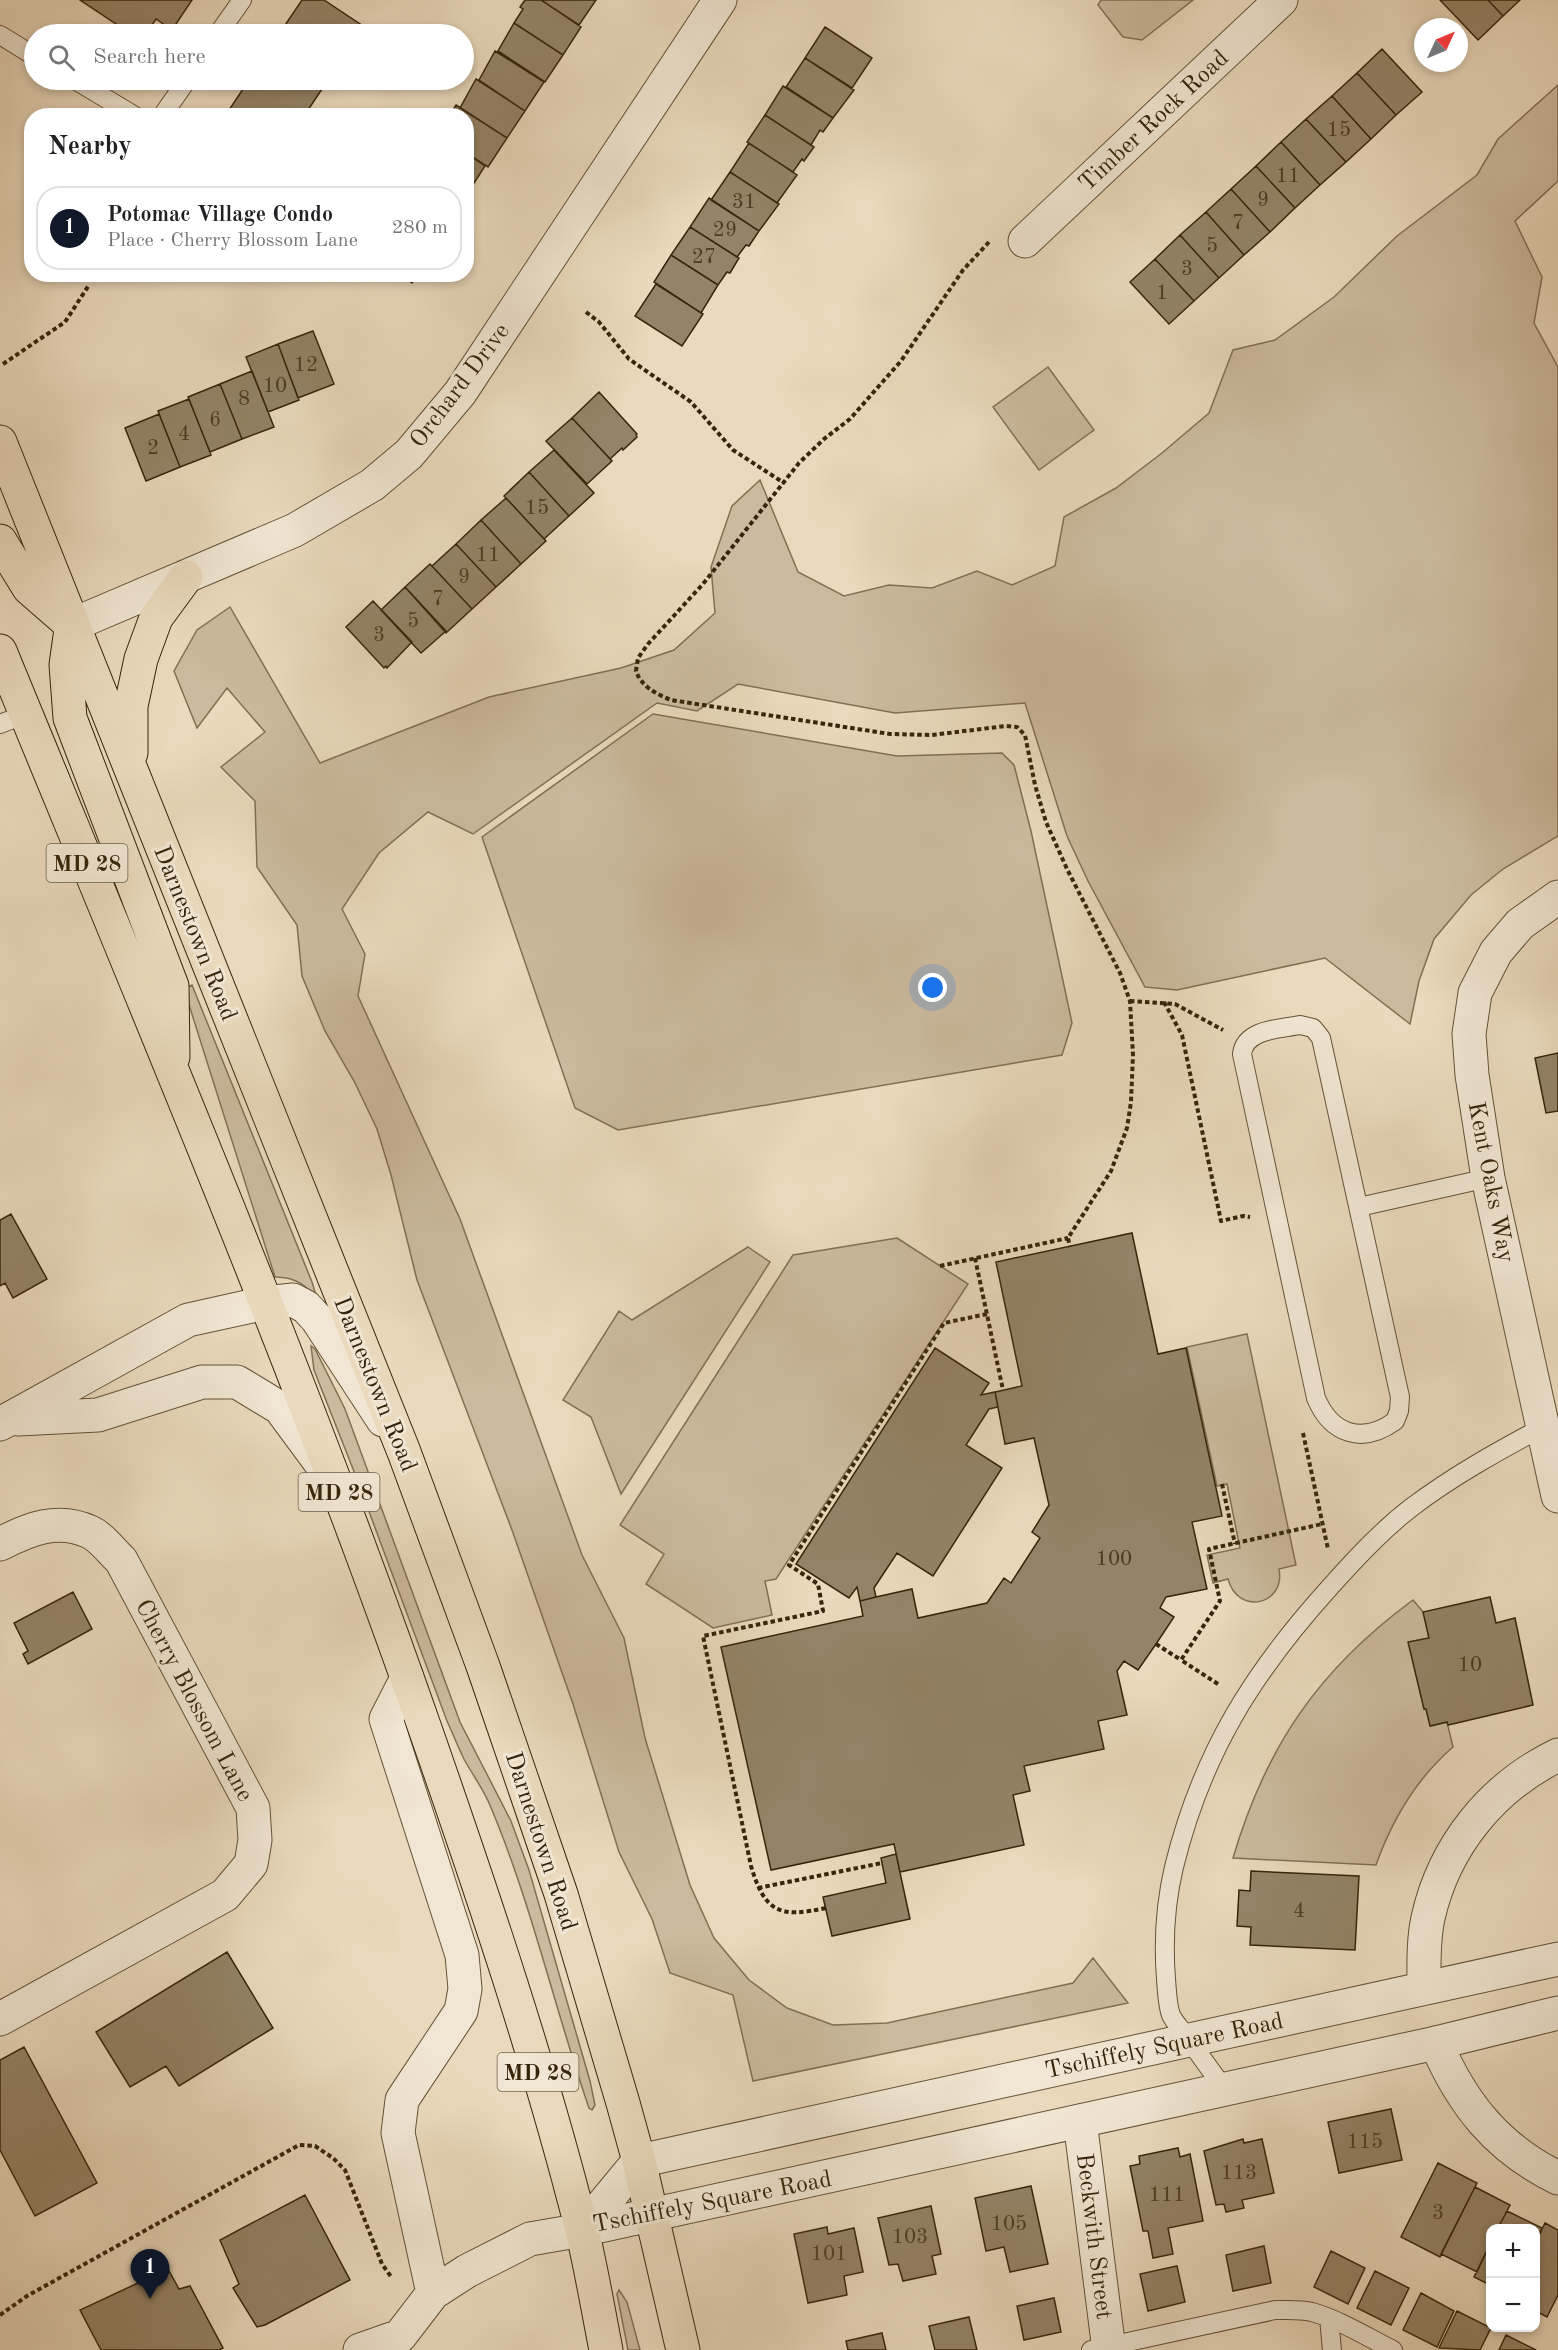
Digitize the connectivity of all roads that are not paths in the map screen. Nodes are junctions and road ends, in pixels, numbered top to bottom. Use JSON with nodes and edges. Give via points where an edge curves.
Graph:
{"nodes":[{"id":1,"x":242,"y":0,"type":"edge"},
{"id":2,"x":720,"y":0,"type":"edge"},
{"id":3,"x":1281,"y":0,"type":"edge"},
{"id":4,"x":225,"y":24,"type":"edge"},
{"id":5,"x":0,"y":35,"type":"edge"},
{"id":6,"x":24,"y":50,"type":"edge"},
{"id":7,"x":92,"y":90,"type":"edge"},
{"id":8,"x":180,"y":90,"type":"edge"},
{"id":9,"x":122,"y":108,"type":"edge"},
{"id":10,"x":168,"y":108,"type":"edge"},
{"id":11,"x":1025,"y":241,"type":"road end"},
{"id":12,"x":0,"y":442,"type":"edge"},
{"id":13,"x":0,"y":541,"type":"edge"},
{"id":14,"x":186,"y":577,"type":"junction"},
{"id":15,"x":72,"y":625,"type":"junction"},
{"id":16,"x":0,"y":651,"type":"edge"},
{"id":17,"x":13,"y":719,"type":"edge"},
{"id":18,"x":131,"y":772,"type":"junction"},
{"id":19,"x":1558,"y":897,"type":"edge"},
{"id":20,"x":174,"y":1075,"type":"junction"},
{"id":21,"x":1488,"y":1178,"type":"junction"},
{"id":22,"x":1359,"y":1207,"type":"junction"},
{"id":23,"x":265,"y":1303,"type":"junction"},
{"id":24,"x":5,"y":1422,"type":"edge"},
{"id":25,"x":1550,"y":1423,"type":"edge"},
{"id":26,"x":404,"y":1452,"type":"junction"},
{"id":27,"x":338,"y":1487,"type":"junction"},
{"id":28,"x":1558,"y":1496,"type":"edge"},
{"id":29,"x":0,"y":1544,"type":"edge"},
{"id":30,"x":407,"y":1678,"type":"junction"},
{"id":31,"x":1558,"y":1755,"type":"edge"},
{"id":32,"x":1558,"y":1959,"type":"edge"},
{"id":33,"x":1424,"y":1987,"type":"junction"},
{"id":34,"x":1558,"y":2013,"type":"edge"},
{"id":35,"x":0,"y":2019,"type":"edge"},
{"id":36,"x":1189,"y":2040,"type":"junction"},
{"id":37,"x":1436,"y":2043,"type":"junction"},
{"id":38,"x":1224,"y":2088,"type":"junction"},
{"id":39,"x":1080,"y":2121,"type":"junction"},
{"id":40,"x":639,"y":2161,"type":"junction"},
{"id":41,"x":1558,"y":2178,"type":"edge"},
{"id":42,"x":652,"y":2215,"type":"junction"},
{"id":43,"x":582,"y":2230,"type":"junction"},
{"id":44,"x":433,"y":2293,"type":"junction"},
{"id":45,"x":1329,"y":2318,"type":"junction"},
{"id":46,"x":1103,"y":2349,"type":"edge"},
{"id":47,"x":360,"y":2350,"type":"edge"},
{"id":48,"x":606,"y":2350,"type":"edge"},
{"id":49,"x":683,"y":2350,"type":"edge"},
{"id":50,"x":1332,"y":2350,"type":"edge"},
{"id":51,"x":1394,"y":2350,"type":"edge"}],
"edges":[{"from":1,"to":4,"type":"lane"},
{"from":2,"to":14,"type":"street","name":"Orchard Drive","via":[[460,393],[425,437],[372,485],[321,517]]},
{"from":3,"to":11,"type":"street","name":"Timber Rock Road"},
{"from":5,"to":6,"type":"lane"},
{"from":7,"to":9,"type":"lane"},
{"from":8,"to":10,"type":"lane"},
{"from":12,"to":15,"type":"main road","name":"Darnestown Road","number":"MD 28"},
{"from":13,"to":15,"type":"main road","via":[[29,588]]},
{"from":14,"to":15,"type":"street","name":"Orchard Drive"},
{"from":14,"to":18,"type":"main road","via":[[156,618],[141,659],[130,706]]},
{"from":15,"to":18,"type":"main road","name":"Darnestown Road","number":"MD 28"},
{"from":15,"to":20,"type":"main road","via":[[66,665],[70,718],[172,986]]},
{"from":16,"to":17,"type":"main road","number":"MD 28"},
{"from":17,"to":20,"type":"main road","number":"MD 28"},
{"from":18,"to":26,"type":"main road","name":"Darnestown Road","number":"MD 28"},
{"from":19,"to":21,"type":"street","name":"Kent Oaks Way","via":[[1520,924],[1496,952],[1475,993],[1469,1034]]},
{"from":20,"to":23,"type":"main road","number":"MD 28"},
{"from":21,"to":22,"type":"lane"},
{"from":21,"to":25,"type":"street","name":"Kent Oaks Way"},
{"from":22,"to":22,"type":"lane","via":[[1318,1032],[1300,1025],[1254,1035],[1245,1042],[1242,1054],[1316,1398],[1326,1418],[1350,1433],[1389,1425],[1400,1405]]},
{"from":23,"to":24,"type":"street","via":[[188,1320]]},
{"from":23,"to":26,"type":"street","via":[[293,1300],[306,1307]]},
{"from":23,"to":27,"type":"main road","number":"MD 28"},
{"from":24,"to":27,"type":"street","via":[[98,1415],[202,1382],[237,1382],[280,1408]]},
{"from":25,"to":28,"type":"street","name":"Kent Oaks Way"},
{"from":25,"to":36,"type":"lane","via":[[1438,1488],[1387,1528],[1315,1603],[1239,1704],[1203,1775],[1186,1821],[1166,1904],[1167,1994],[1171,2015]]},
{"from":26,"to":40,"type":"main road","name":"Darnestown Road","number":"MD 28","via":[[561,1894]]},
{"from":27,"to":30,"type":"main road","number":"MD 28"},
{"from":29,"to":35,"type":"street","name":"Cherry Blossom Lane","via":[[20,1533],[59,1523],[91,1532],[121,1560],[253,1808],[255,1840],[251,1864],[225,1895]]},
{"from":30,"to":43,"type":"main road","number":"MD 28","via":[[493,1926]]},
{"from":30,"to":44,"type":"street","via":[[386,1719],[462,1955],[465,1989],[461,2011],[402,2100],[399,2122],[398,2133]]},
{"from":31,"to":33,"type":"street","via":[[1512,1782],[1488,1804],[1450,1857],[1436,1887],[1428,1919]]},
{"from":32,"to":33,"type":"street","name":"Tschiffely Square Road"},
{"from":33,"to":36,"type":"street","name":"Tschiffely Square Road"},
{"from":34,"to":37,"type":"street","name":"Tschiffely Square Road"},
{"from":36,"to":38,"type":"lane"},
{"from":36,"to":40,"type":"street","name":"Tschiffely Square Road"},
{"from":37,"to":38,"type":"street","name":"Tschiffely Square Road"},
{"from":37,"to":41,"type":"street","via":[[1466,2102],[1488,2128],[1513,2150]]},
{"from":38,"to":39,"type":"street","name":"Tschiffely Square Road"},
{"from":39,"to":42,"type":"street","name":"Tschiffely Square Road"},
{"from":39,"to":46,"type":"street","name":"Beckwith Street"},
{"from":40,"to":42,"type":"main road","name":"Darnestown Road","number":"MD 28"},
{"from":40,"to":43,"type":"street","name":"Tschiffely Square Road"},
{"from":42,"to":43,"type":"street","name":"Tschiffely Square Road"},
{"from":42,"to":49,"type":"main road","name":"Darnestown Road","number":"MD 28"},
{"from":43,"to":44,"type":"street","via":[[530,2239]]},
{"from":43,"to":48,"type":"main road","number":"MD 28"},
{"from":44,"to":47,"type":"street","via":[[400,2336]]},
{"from":45,"to":46,"type":"lane","via":[[1310,2312],[1275,2310]]},
{"from":45,"to":50,"type":"lane"},
{"from":45,"to":51,"type":"lane"}]}
